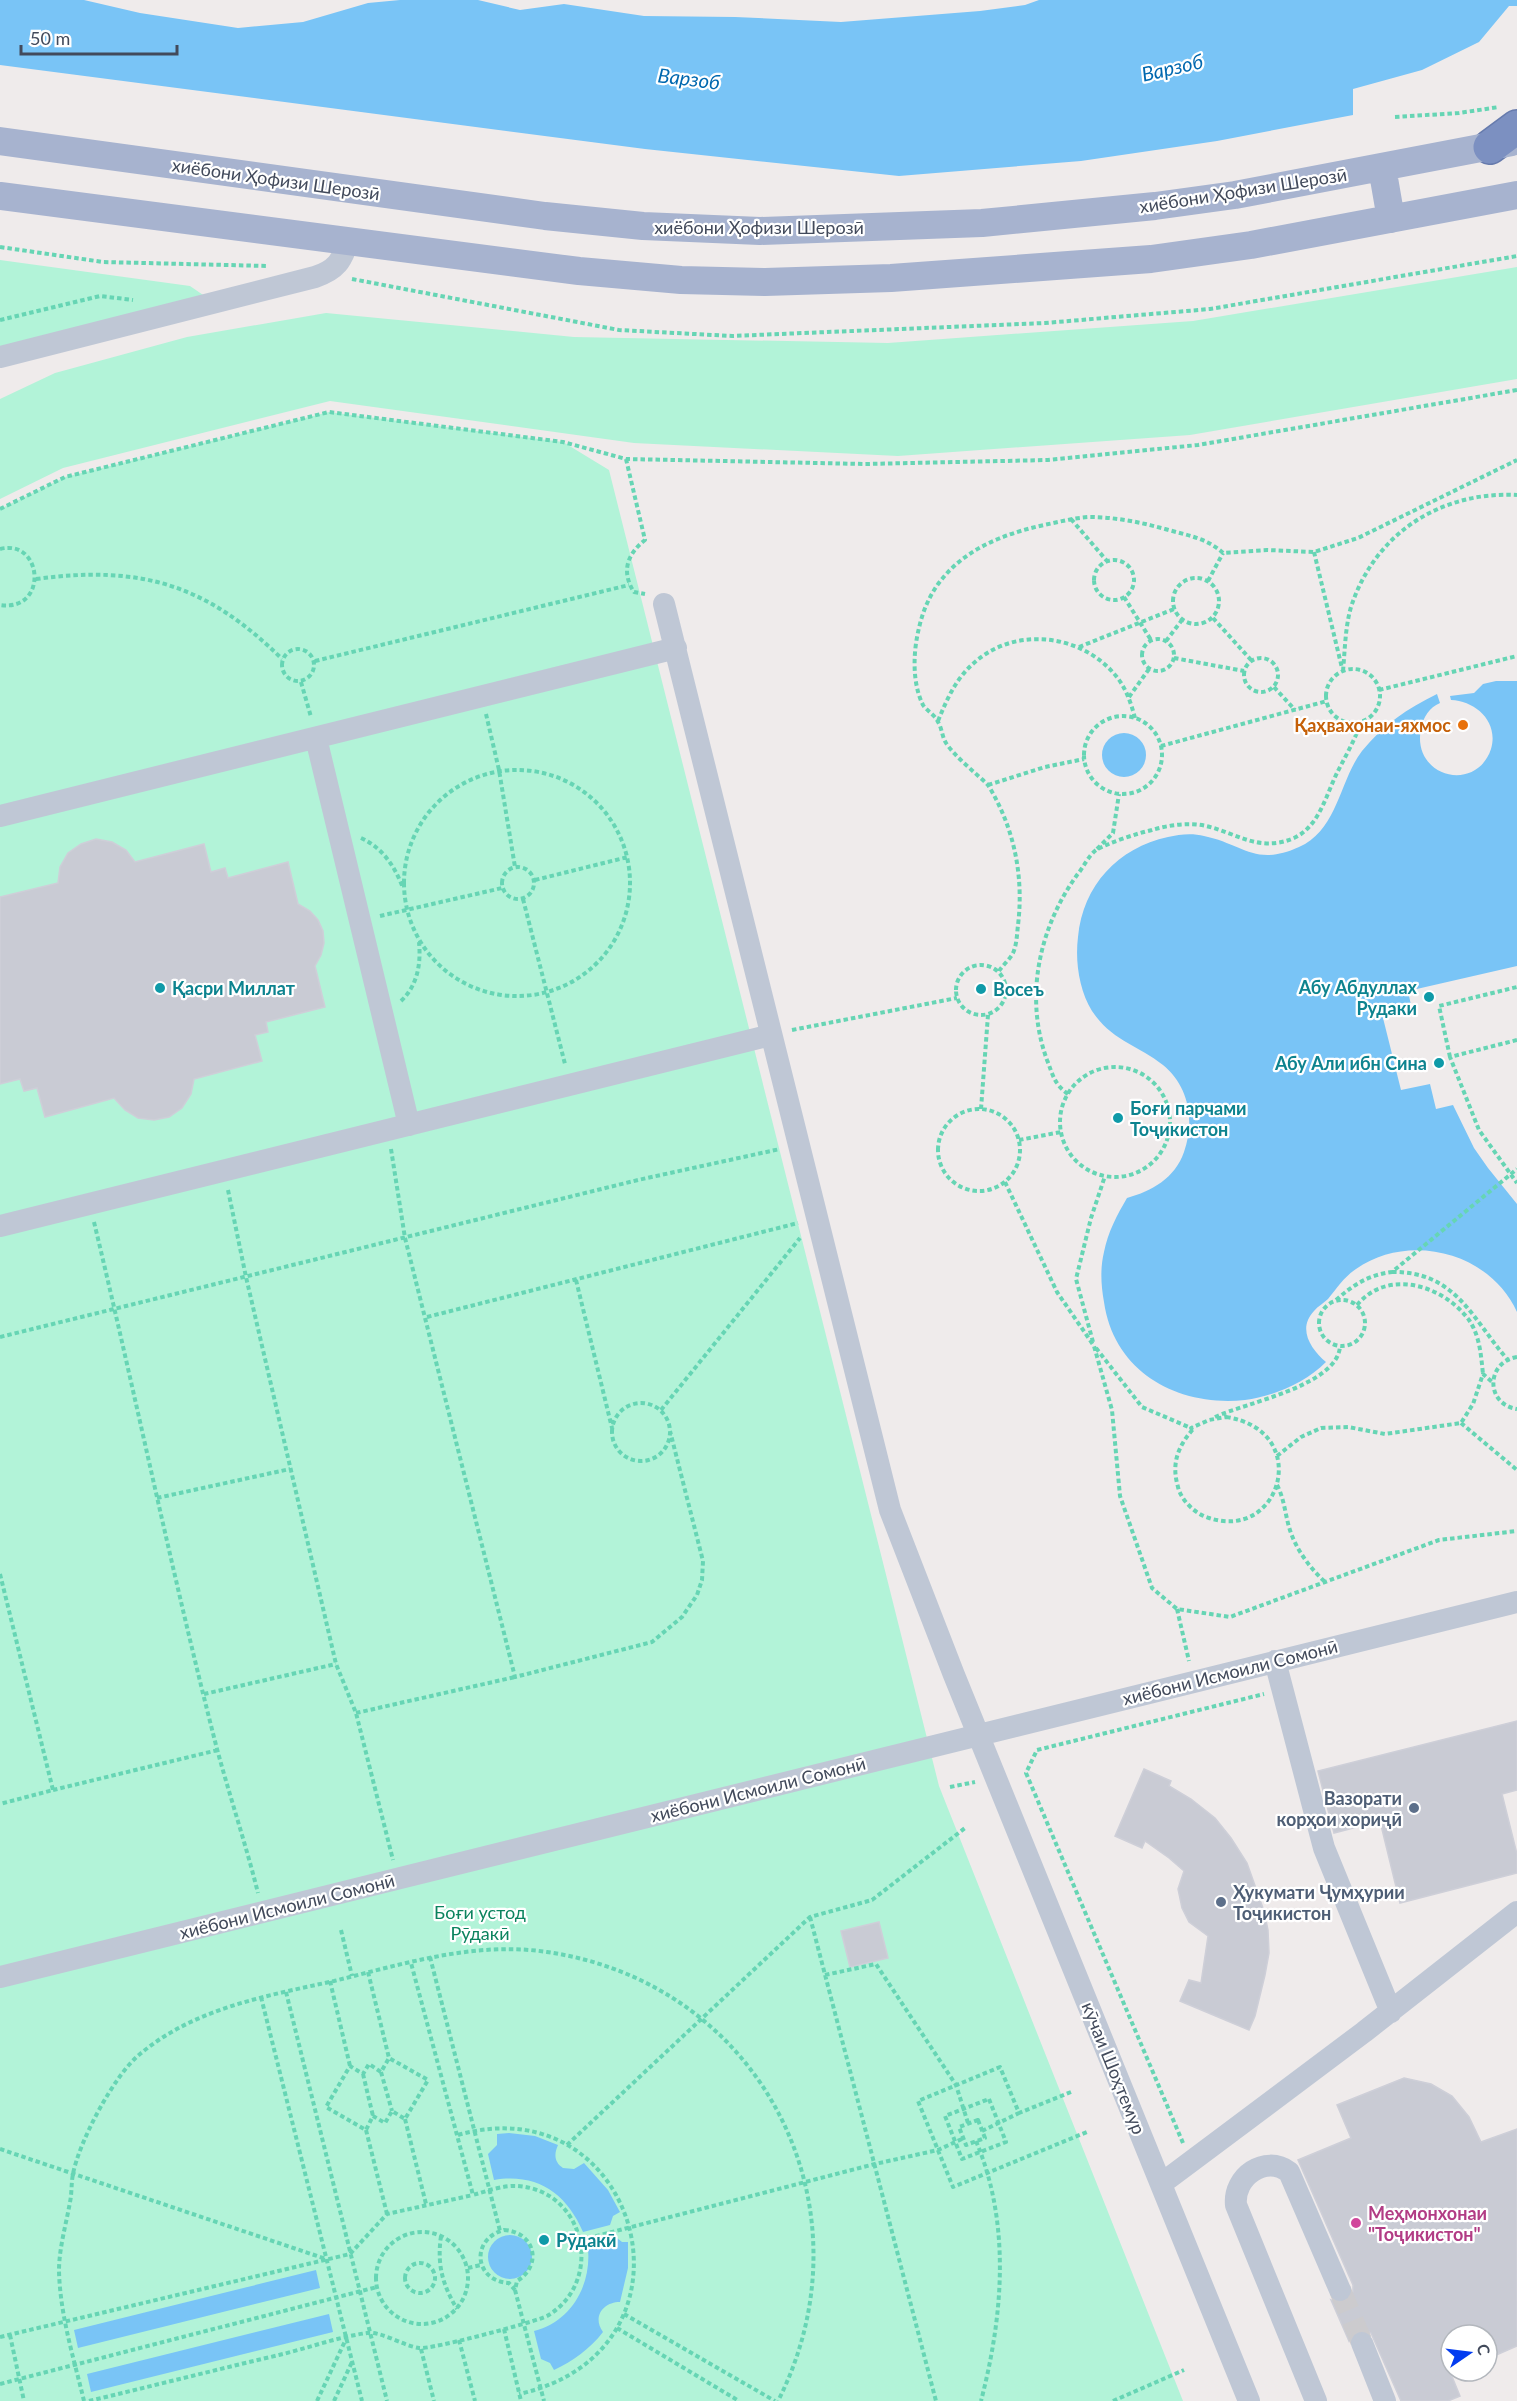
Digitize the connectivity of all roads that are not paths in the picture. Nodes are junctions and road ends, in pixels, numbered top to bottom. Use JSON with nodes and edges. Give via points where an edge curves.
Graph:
{"nodes":[{"id":1,"x":1511,"y":116,"type":"edge"},
{"id":2,"x":0,"y":141,"type":"edge"},
{"id":3,"x":1504,"y":144,"type":"edge"},
{"id":4,"x":1382,"y":167,"type":"junction"},
{"id":5,"x":1517,"y":195,"type":"edge"},
{"id":6,"x":0,"y":196,"type":"edge"},
{"id":7,"x":1391,"y":219,"type":"junction"},
{"id":8,"x":348,"y":241,"type":"junction"},
{"id":9,"x":0,"y":357,"type":"edge"},
{"id":10,"x":664,"y":604,"type":"road end"},
{"id":11,"x":676,"y":648,"type":"junction"},
{"id":12,"x":316,"y":738,"type":"junction"},
{"id":13,"x":0,"y":816,"type":"edge"},
{"id":14,"x":771,"y":1035,"type":"junction"},
{"id":15,"x":398,"y":1128,"type":"junction"},
{"id":16,"x":0,"y":1226,"type":"edge"},
{"id":17,"x":1517,"y":1602,"type":"edge"},
{"id":18,"x":1275,"y":1661,"type":"junction"},
{"id":19,"x":979,"y":1734,"type":"junction"},
{"id":20,"x":1517,"y":1912,"type":"edge"},
{"id":21,"x":0,"y":1977,"type":"edge"},
{"id":22,"x":1391,"y":2012,"type":"junction"},
{"id":23,"x":1161,"y":2184,"type":"junction"},
{"id":24,"x":1340,"y":2290,"type":"tunnel mouth"},
{"id":25,"x":1362,"y":2343,"type":"tunnel mouth"},
{"id":26,"x":1249,"y":2401,"type":"edge"},
{"id":27,"x":1316,"y":2401,"type":"edge"},
{"id":28,"x":1385,"y":2401,"type":"edge"}],
"edges":[{"from":1,"to":3,"type":"highway"},
{"from":2,"to":4,"type":"main road","name":"хиёбони Ҳофизи Шерозӣ","via":[[556,217],[749,231],[982,223],[1098,212],[1208,200]]},
{"from":3,"to":4,"type":"main road","name":"хиёбони Ҳофизи Шерозӣ"},
{"from":4,"to":7,"type":"main road"},
{"from":5,"to":7,"type":"main road"},
{"from":6,"to":8,"type":"main road"},
{"from":7,"to":8,"type":"main road","via":[[1151,259],[891,278],[765,282],[579,271]]},
{"from":8,"to":9,"type":"street","via":[[340,263],[326,274]]},
{"from":10,"to":11,"type":"street","name":"кӯчаи Шоҳтемур"},
{"from":11,"to":12,"type":"street"},
{"from":11,"to":14,"type":"street","name":"кӯчаи Шоҳтемур"},
{"from":12,"to":13,"type":"street"},
{"from":12,"to":15,"type":"street","via":[[381,1015]]},
{"from":14,"to":15,"type":"street"},
{"from":14,"to":19,"type":"street","name":"кӯчаи Шоҳтемур","via":[[890,1510]]},
{"from":15,"to":16,"type":"street"},
{"from":17,"to":18,"type":"street","name":"хиёбони Исмоили Сомонӣ"},
{"from":18,"to":19,"type":"street","name":"хиёбони Исмоили Сомонӣ"},
{"from":18,"to":22,"type":"street","via":[[1324,1848]]},
{"from":19,"to":21,"type":"street","name":"хиёбони Исмоили Сомонӣ"},
{"from":19,"to":23,"type":"street","name":"кӯчаи Шоҳтемур"},
{"from":20,"to":22,"type":"street"},
{"from":22,"to":23,"type":"street"},
{"from":23,"to":26,"type":"street","name":"кӯчаи Шоҳтемур"},
{"from":24,"to":27,"type":"street","via":[[1288,2172],[1274,2165],[1246,2175],[1237,2188],[1236,2205]]},
{"from":25,"to":28,"type":"street"}]}
